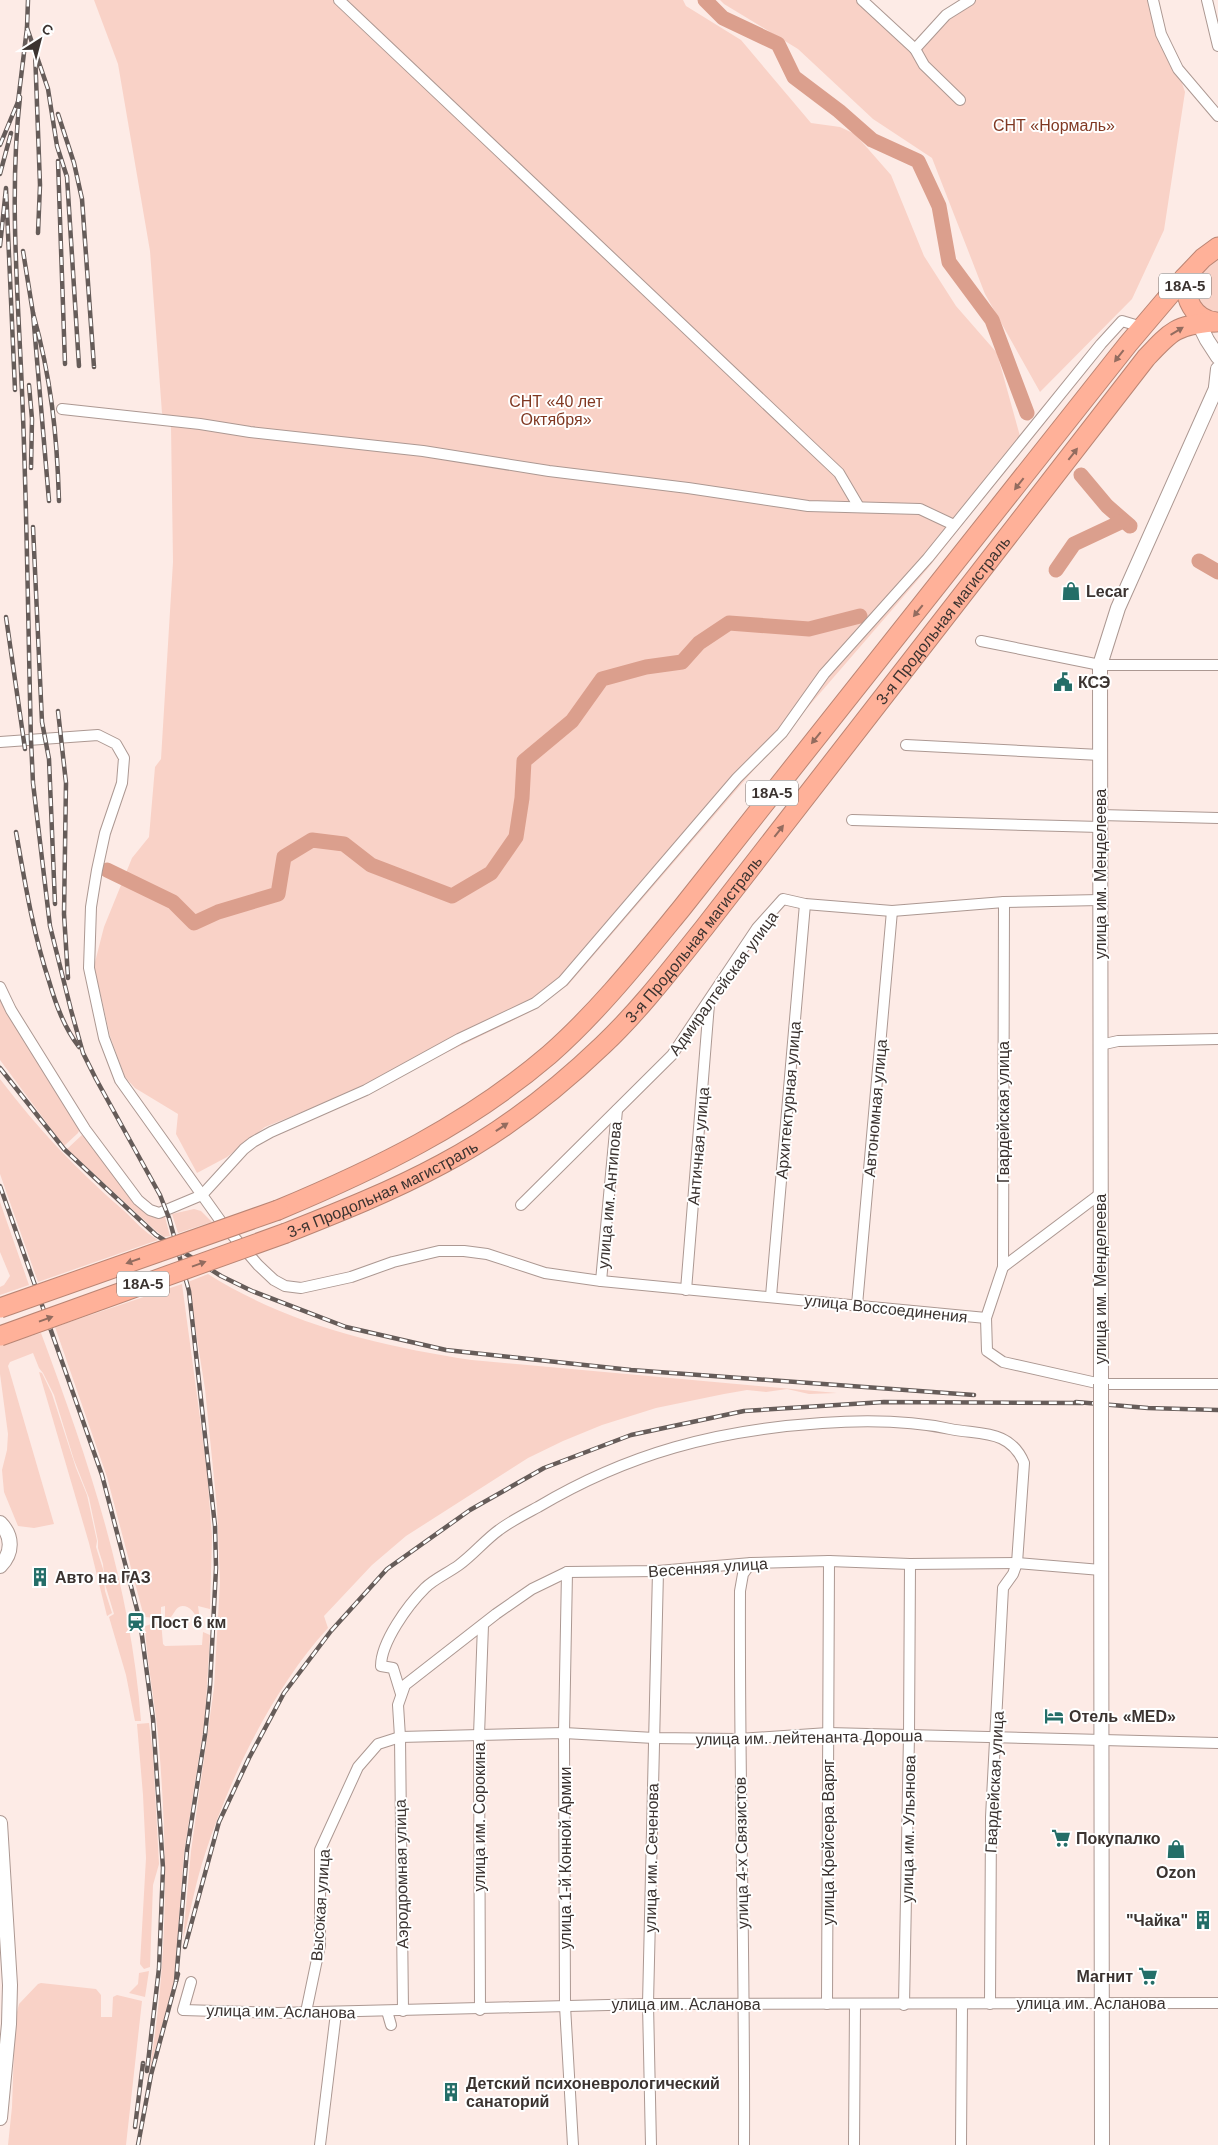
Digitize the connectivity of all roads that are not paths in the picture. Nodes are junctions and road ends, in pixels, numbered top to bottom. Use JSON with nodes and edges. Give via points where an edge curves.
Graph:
{"nodes":[{"id":1,"x":339,"y":0,"type":"edge"},
{"id":2,"x":862,"y":0,"type":"edge"},
{"id":3,"x":970,"y":0,"type":"edge"},
{"id":4,"x":1153,"y":0,"type":"edge"},
{"id":5,"x":1207,"y":0,"type":"edge"},
{"id":6,"x":1218,"y":46,"type":"edge"},
{"id":7,"x":915,"y":48,"type":"junction"},
{"id":8,"x":960,"y":100,"type":"dead end"},
{"id":9,"x":1218,"y":116,"type":"edge"},
{"id":10,"x":1218,"y":247,"type":"edge"},
{"id":11,"x":1184,"y":278,"type":"junction"},
{"id":12,"x":1208,"y":320,"type":"edge"},
{"id":13,"x":1142,"y":327,"type":"junction"},
{"id":14,"x":1218,"y":357,"type":"edge"},
{"id":15,"x":1218,"y":369,"type":"edge"},
{"id":16,"x":1217,"y":386,"type":"edge"},
{"id":17,"x":62,"y":409,"type":"dead end"},
{"id":18,"x":858,"y":507,"type":"junction"},
{"id":19,"x":954,"y":526,"type":"junction"},
{"id":20,"x":981,"y":642,"type":"dead end"},
{"id":21,"x":1100,"y":665,"type":"junction"},
{"id":22,"x":1218,"y":665,"type":"edge"},
{"id":23,"x":0,"y":742,"type":"edge"},
{"id":24,"x":906,"y":745,"type":"dead end"},
{"id":25,"x":1100,"y":755,"type":"junction"},
{"id":26,"x":1218,"y":818,"type":"edge"},
{"id":27,"x":852,"y":820,"type":"dead end"},
{"id":28,"x":1100,"y":821,"type":"junction"},
{"id":29,"x":1100,"y":900,"type":"junction"},
{"id":30,"x":1004,"y":902,"type":"junction"},
{"id":31,"x":805,"y":904,"type":"junction"},
{"id":32,"x":892,"y":911,"type":"junction"},
{"id":33,"x":0,"y":987,"type":"edge"},
{"id":34,"x":709,"y":1002,"type":"junction"},
{"id":35,"x":1218,"y":1040,"type":"edge"},
{"id":36,"x":1100,"y":1045,"type":"junction"},
{"id":37,"x":617,"y":1110,"type":"junction"},
{"id":38,"x":1100,"y":1194,"type":"junction"},
{"id":39,"x":202,"y":1195,"type":"junction"},
{"id":40,"x":521,"y":1205,"type":"dead end"},
{"id":41,"x":1003,"y":1267,"type":"junction"},
{"id":42,"x":601,"y":1281,"type":"junction"},
{"id":43,"x":686,"y":1290,"type":"junction"},
{"id":44,"x":771,"y":1296,"type":"junction"},
{"id":45,"x":858,"y":1305,"type":"junction"},
{"id":46,"x":0,"y":1308,"type":"edge"},
{"id":47,"x":986,"y":1318,"type":"junction"},
{"id":48,"x":0,"y":1336,"type":"edge"},
{"id":49,"x":1101,"y":1384,"type":"junction"},
{"id":50,"x":1218,"y":1384,"type":"edge"},
{"id":51,"x":0,"y":1512,"type":"edge"},
{"id":52,"x":3,"y":1525,"type":"edge"},
{"id":53,"x":829,"y":1561,"type":"junction"},
{"id":54,"x":751,"y":1563,"type":"junction"},
{"id":55,"x":910,"y":1564,"type":"junction"},
{"id":56,"x":1017,"y":1564,"type":"junction"},
{"id":57,"x":0,"y":1566,"type":"edge"},
{"id":58,"x":1101,"y":1570,"type":"junction"},
{"id":59,"x":658,"y":1571,"type":"junction"},
{"id":60,"x":567,"y":1572,"type":"junction"},
{"id":61,"x":483,"y":1625,"type":"junction"},
{"id":62,"x":401,"y":1694,"type":"junction"},
{"id":63,"x":564,"y":1733,"type":"junction"},
{"id":64,"x":828,"y":1733,"type":"junction"},
{"id":65,"x":479,"y":1735,"type":"junction"},
{"id":66,"x":909,"y":1735,"type":"junction"},
{"id":67,"x":400,"y":1737,"type":"junction"},
{"id":68,"x":654,"y":1738,"type":"junction"},
{"id":69,"x":996,"y":1738,"type":"junction"},
{"id":70,"x":739,"y":1739,"type":"junction"},
{"id":71,"x":1101,"y":1741,"type":"junction"},
{"id":72,"x":1218,"y":1742,"type":"edge"},
{"id":73,"x":0,"y":1823,"type":"edge"},
{"id":74,"x":191,"y":1982,"type":"dead end"},
{"id":75,"x":745,"y":2003,"type":"junction"},
{"id":76,"x":1101,"y":2003,"type":"junction"},
{"id":77,"x":1218,"y":2003,"type":"edge"},
{"id":78,"x":648,"y":2004,"type":"junction"},
{"id":79,"x":827,"y":2004,"type":"junction"},
{"id":80,"x":855,"y":2004,"type":"junction"},
{"id":81,"x":904,"y":2004,"type":"junction"},
{"id":82,"x":962,"y":2004,"type":"junction"},
{"id":83,"x":990,"y":2004,"type":"junction"},
{"id":84,"x":565,"y":2006,"type":"junction"},
{"id":85,"x":480,"y":2010,"type":"junction"},
{"id":86,"x":387,"y":2011,"type":"junction"},
{"id":87,"x":403,"y":2011,"type":"junction"},
{"id":88,"x":306,"y":2012,"type":"junction"},
{"id":89,"x":336,"y":2013,"type":"junction"},
{"id":90,"x":391,"y":2025,"type":"dead end"},
{"id":91,"x":0,"y":2118,"type":"edge"},
{"id":92,"x":320,"y":2145,"type":"edge"},
{"id":93,"x":573,"y":2145,"type":"edge"},
{"id":94,"x":651,"y":2145,"type":"edge"},
{"id":95,"x":744,"y":2145,"type":"edge"},
{"id":96,"x":854,"y":2145,"type":"edge"},
{"id":97,"x":961,"y":2145,"type":"edge"},
{"id":98,"x":1102,"y":2145,"type":"edge"}],
"edges":[{"from":1,"to":18,"type":"street","via":[[840,473]]},
{"from":2,"to":7,"type":"street"},
{"from":3,"to":7,"type":"street","via":[[946,15]]},
{"from":4,"to":9,"type":"street","via":[[1161,34],[1178,69]]},
{"from":5,"to":6,"type":"street"},
{"from":7,"to":8,"type":"street","via":[[924,65]]},
{"from":10,"to":11,"type":"highway","name":"3-я Продольная магистраль","number":"18А-5"},
{"from":11,"to":12,"type":"highway","number":"18А-5","via":[[1188,301]]},
{"from":11,"to":13,"type":"highway","name":"3-я Продольная магистраль","number":"18А-5"},
{"from":12,"to":14,"type":"main road"},
{"from":48,"to":12,"type":"highway","name":"3-я Продольная магистраль","number":"18А-5","one_way":true,"bridge":true,"via":[[286,1233],[398,1186],[458,1155],[540,1100],[634,1013],[704,928],[1146,358],[1175,330]]},
{"from":13,"to":19,"type":"street","via":[[1122,321]]},
{"from":13,"to":46,"type":"highway","name":"3-я Продольная магистраль","number":"18А-5","one_way":true,"bridge":true,"via":[[681,909],[636,964],[550,1054],[466,1117],[376,1167],[278,1210]]},
{"from":15,"to":16,"type":"main road","name":"улица им. Менделеева"},
{"from":16,"to":21,"type":"main road","name":"улица им. Менделеева","via":[[1118,608]]},
{"from":17,"to":18,"type":"street","via":[[423,451],[787,504]]},
{"from":18,"to":19,"type":"street","via":[[920,509]]},
{"from":19,"to":39,"type":"street","via":[[824,674],[782,733],[737,778],[563,982],[535,1003],[366,1090],[253,1142]]},
{"from":20,"to":21,"type":"street"},
{"from":21,"to":22,"type":"street"},
{"from":21,"to":25,"type":"main road","name":"улица им. Менделеева"},
{"from":23,"to":39,"type":"street","name":"улица Воссоединения","via":[[98,735],[116,744],[124,758],[122,783],[97,870],[91,907],[89,968],[104,1038],[120,1080]]},
{"from":24,"to":25,"type":"street"},
{"from":25,"to":28,"type":"main road","name":"улица им. Менделеева"},
{"from":26,"to":28,"type":"street"},
{"from":27,"to":28,"type":"street"},
{"from":28,"to":29,"type":"main road","name":"улица им. Менделеева"},
{"from":29,"to":30,"type":"street","name":"Адмиралтейская улица"},
{"from":29,"to":36,"type":"main road","name":"улица им. Менделеева"},
{"from":30,"to":32,"type":"street","name":"Адмиралтейская улица"},
{"from":30,"to":41,"type":"street","name":"Гвардейская улица"},
{"from":31,"to":32,"type":"street","name":"Адмиралтейская улица"},
{"from":31,"to":34,"type":"street","name":"Адмиралтейская улица","via":[[783,900],[757,928]]},
{"from":31,"to":44,"type":"street","name":"Архитектурная улица"},
{"from":32,"to":45,"type":"street","name":"Автономная улица"},
{"from":33,"to":39,"type":"street","via":[[85,1129],[138,1200],[159,1213]]},
{"from":34,"to":37,"type":"street","name":"Адмиралтейская улица","via":[[672,1055]]},
{"from":34,"to":43,"type":"street","name":"Античная улица"},
{"from":35,"to":36,"type":"street","via":[[1118,1041]]},
{"from":36,"to":38,"type":"main road","name":"улица им. Менделеева"},
{"from":37,"to":40,"type":"street","name":"Адмиралтейская улица"},
{"from":37,"to":42,"type":"street","name":"улица им. Антипова"},
{"from":38,"to":41,"type":"street"},
{"from":38,"to":49,"type":"main road","name":"улица им. Менделеева"},
{"from":39,"to":42,"type":"street","name":"улица Воссоединения","via":[[258,1265],[285,1286],[319,1285],[439,1251],[487,1254],[546,1273]]},
{"from":41,"to":47,"type":"street","name":"Гвардейская улица"},
{"from":42,"to":43,"type":"street","name":"улица Воссоединения"},
{"from":43,"to":44,"type":"street","name":"улица Воссоединения"},
{"from":44,"to":45,"type":"street","name":"улица Воссоединения"},
{"from":45,"to":47,"type":"street","name":"улица Воссоединения"},
{"from":47,"to":49,"type":"street","name":"улица Воссоединения","via":[[987,1351],[1003,1362]]},
{"from":49,"to":50,"type":"street","name":"улица Воссоединения"},
{"from":49,"to":58,"type":"main road","name":"улица им. Менделеева","bridge":true},
{"from":51,"to":52,"type":"main road"},
{"from":52,"to":57,"type":"main road","via":[[10,1545],[9,1553]]},
{"from":53,"to":54,"type":"street","name":"Весенняя улица"},
{"from":53,"to":55,"type":"street","name":"Весенняя улица"},
{"from":53,"to":64,"type":"street","name":"улица Крейсера Варяг"},
{"from":54,"to":59,"type":"street","name":"Весенняя улица"},
{"from":54,"to":70,"type":"street","name":"улица 4-х Связистов","via":[[743,1574],[740,1591]]},
{"from":55,"to":56,"type":"street","name":"Весенняя улица"},
{"from":55,"to":66,"type":"street","name":"улица им. Ульянова"},
{"from":56,"to":58,"type":"street","name":"Весенняя улица"},
{"from":56,"to":62,"type":"street","via":[[1024,1463],[1020,1453],[1006,1440],[989,1433],[971,1433],[918,1422],[854,1421],[709,1437],[659,1451],[569,1488],[499,1530],[460,1564],[426,1587],[401,1617],[381,1657],[381,1666],[393,1668]]},
{"from":56,"to":69,"type":"street","name":"Гвардейская улица","via":[[1003,1588]]},
{"from":58,"to":71,"type":"main road"},
{"from":59,"to":60,"type":"street","name":"Весенняя улица"},
{"from":59,"to":68,"type":"street","name":"улица им. Сеченова"},
{"from":60,"to":61,"type":"street","name":"Весенняя улица","via":[[532,1589]]},
{"from":60,"to":63,"type":"street","name":"улица 1-й Конной Армии"},
{"from":61,"to":62,"type":"street","name":"Весенняя улица","via":[[404,1685]]},
{"from":61,"to":65,"type":"street","name":"улица им. Сорокина"},
{"from":62,"to":67,"type":"street","via":[[398,1705]]},
{"from":63,"to":65,"type":"street","name":"улица им. лейтенанта Дороша"},
{"from":63,"to":68,"type":"street","name":"улица им. лейтенанта Дороша"},
{"from":63,"to":84,"type":"street","name":"улица 1-й Конной Армии"},
{"from":64,"to":66,"type":"street","name":"улица им. лейтенанта Дороша"},
{"from":64,"to":70,"type":"street","name":"улица им. лейтенанта Дороша"},
{"from":64,"to":79,"type":"street","name":"улица Крейсера Варяг"},
{"from":65,"to":67,"type":"street","name":"улица им. лейтенанта Дороша"},
{"from":65,"to":85,"type":"street","name":"улица им. Сорокина"},
{"from":66,"to":69,"type":"street","name":"улица им. лейтенанта Дороша"},
{"from":66,"to":81,"type":"street","name":"улица им. Ульянова"},
{"from":67,"to":87,"type":"street","name":"Аэродромная улица"},
{"from":67,"to":88,"type":"street","name":"Высокая улица","via":[[378,1744],[358,1767],[320,1850],[320,1945]]},
{"from":68,"to":70,"type":"street","name":"улица им. лейтенанта Дороша"},
{"from":68,"to":78,"type":"street","name":"улица им. Сеченова"},
{"from":69,"to":71,"type":"street","name":"улица им. лейтенанта Дороша"},
{"from":69,"to":83,"type":"street","name":"Гвардейская улица","via":[[990,1817]]},
{"from":70,"to":75,"type":"street","name":"улица 4-х Связистов"},
{"from":71,"to":72,"type":"street","name":"улица им. лейтенанта Дороша"},
{"from":71,"to":76,"type":"main road"},
{"from":73,"to":91,"type":"main road","via":[[10,1985]]},
{"from":74,"to":88,"type":"street","name":"улица им. Асланова","via":[[183,2010]]},
{"from":75,"to":78,"type":"street","name":"улица им. Асланова"},
{"from":75,"to":79,"type":"street","name":"улица им. Асланова"},
{"from":75,"to":95,"type":"street","name":"улица 4-х Связистов"},
{"from":76,"to":77,"type":"street","name":"улица им. Асланова"},
{"from":76,"to":83,"type":"street","name":"улица им. Асланова"},
{"from":76,"to":98,"type":"main road"},
{"from":78,"to":84,"type":"street","name":"улица им. Асланова"},
{"from":78,"to":94,"type":"street","name":"улица им. Сеченова"},
{"from":79,"to":80,"type":"street","name":"улица им. Асланова"},
{"from":80,"to":81,"type":"street","name":"улица им. Асланова"},
{"from":80,"to":96,"type":"street"},
{"from":81,"to":82,"type":"street","name":"улица им. Асланова"},
{"from":82,"to":83,"type":"street","name":"улица им. Асланова"},
{"from":82,"to":97,"type":"street"},
{"from":84,"to":85,"type":"street","name":"улица им. Асланова"},
{"from":84,"to":93,"type":"street","name":"улица 1-й Конной Армии"},
{"from":85,"to":87,"type":"street","name":"улица им. Асланова"},
{"from":86,"to":87,"type":"street","name":"улица им. Асланова"},
{"from":86,"to":89,"type":"street","name":"улица им. Асланова"},
{"from":86,"to":90,"type":"street"},
{"from":88,"to":89,"type":"street","name":"улица им. Асланова"},
{"from":89,"to":92,"type":"street"}]}
